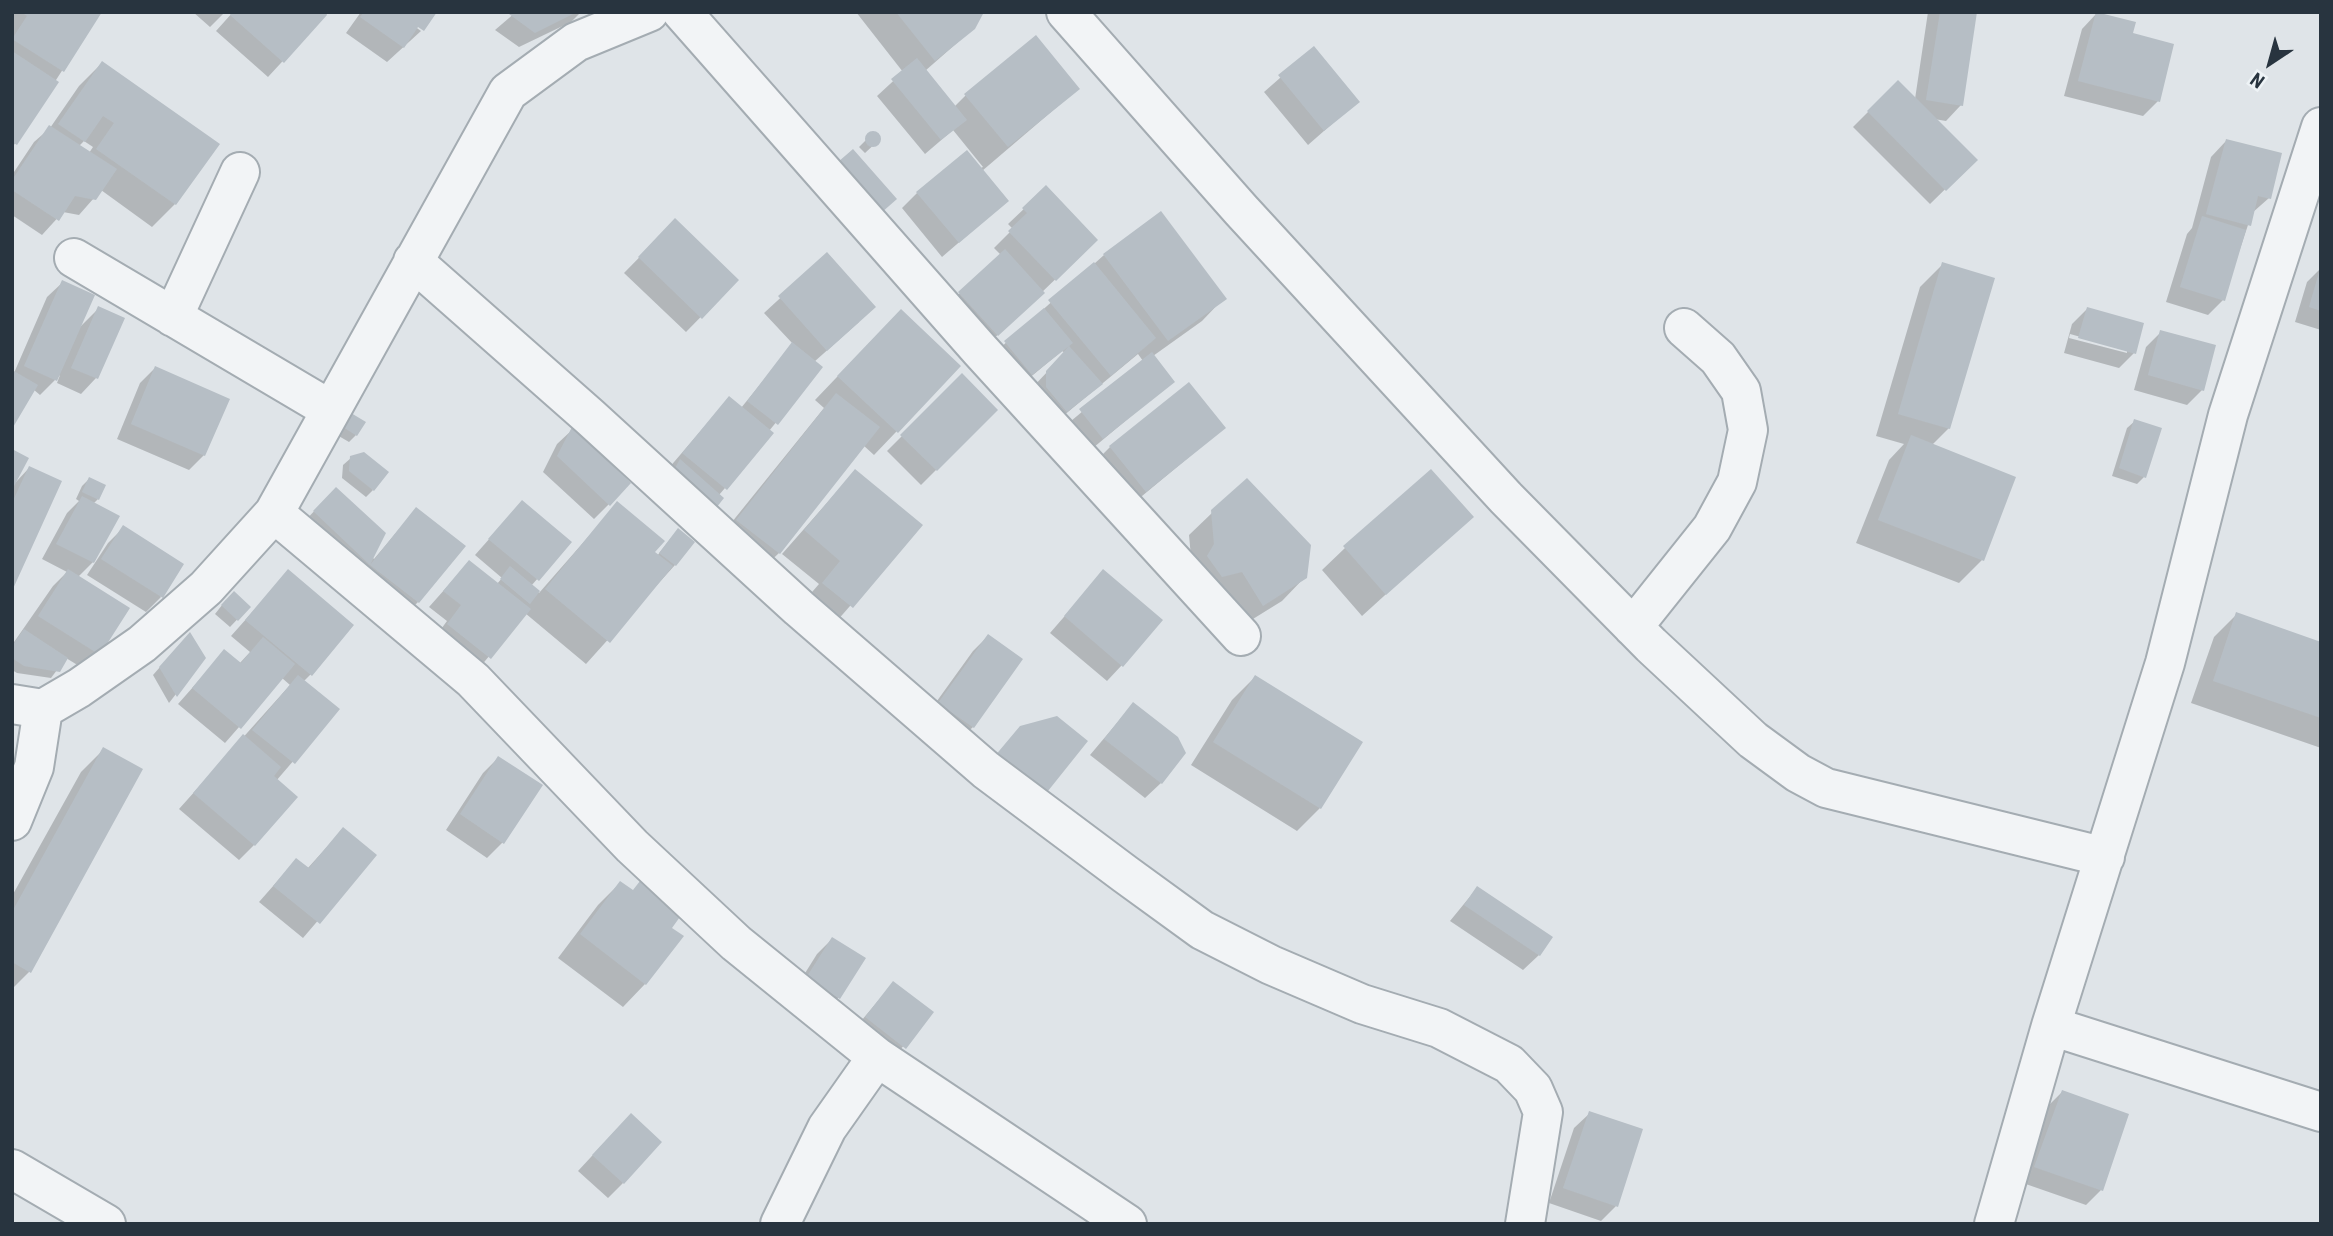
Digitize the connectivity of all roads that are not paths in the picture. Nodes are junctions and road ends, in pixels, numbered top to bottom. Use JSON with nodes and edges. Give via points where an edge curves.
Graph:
{"nodes":[{"id":1,"x":649,"y":12,"type":"edge"},
{"id":2,"x":682,"y":12,"type":"edge"},
{"id":3,"x":1066,"y":12,"type":"edge"},
{"id":4,"x":2321,"y":127,"type":"edge"},
{"id":5,"x":240,"y":172,"type":"dead end"},
{"id":6,"x":74,"y":258,"type":"dead end"},
{"id":7,"x":414,"y":261,"type":"junction"},
{"id":8,"x":173,"y":317,"type":"junction"},
{"id":9,"x":1684,"y":327,"type":"dead end"},
{"id":10,"x":331,"y":410,"type":"junction"},
{"id":11,"x":274,"y":513,"type":"junction"},
{"id":12,"x":1633,"y":627,"type":"junction"},
{"id":13,"x":1241,"y":636,"type":"dead end"},
{"id":14,"x":28,"y":707,"type":"edge"},
{"id":15,"x":12,"y":821,"type":"edge"},
{"id":16,"x":2105,"y":857,"type":"junction"},
{"id":17,"x":2051,"y":1026,"type":"junction"},
{"id":18,"x":877,"y":1057,"type":"junction"},
{"id":19,"x":2321,"y":1112,"type":"edge"},
{"id":20,"x":12,"y":1169,"type":"edge"},
{"id":21,"x":106,"y":1224,"type":"edge"},
{"id":22,"x":780,"y":1224,"type":"edge"},
{"id":23,"x":1127,"y":1224,"type":"edge"},
{"id":24,"x":1525,"y":1224,"type":"edge"},
{"id":25,"x":1994,"y":1224,"type":"edge"}],
"edges":[{"from":1,"to":7,"type":"street","via":[[576,42],[508,92]]},
{"from":2,"to":13,"type":"street","via":[[980,351]]},
{"from":3,"to":12,"type":"street","via":[[1506,498]]},
{"from":4,"to":16,"type":"street","via":[[2228,415],[2165,663]]},
{"from":5,"to":8,"type":"street"},
{"from":6,"to":8,"type":"street"},
{"from":7,"to":10,"type":"street"},
{"from":7,"to":24,"type":"street","via":[[986,771],[1125,874],[1202,930],[1271,965],[1362,1004],[1439,1028],[1509,1064],[1533,1089],[1543,1112]]},
{"from":8,"to":10,"type":"street"},
{"from":9,"to":12,"type":"street","via":[[1718,358],[1741,391],[1748,430],[1737,482],[1712,528]]},
{"from":10,"to":11,"type":"street"},
{"from":11,"to":14,"type":"street","via":[[206,588],[142,644]]},
{"from":11,"to":18,"type":"street","via":[[473,680],[632,846],[736,943]]},
{"from":12,"to":16,"type":"street","via":[[1753,740],[1826,788]]},
{"from":14,"to":15,"type":"street","via":[[34,767]]},
{"from":16,"to":17,"type":"street"},
{"from":17,"to":19,"type":"street"},
{"from":17,"to":25,"type":"street"},
{"from":18,"to":22,"type":"street","via":[[827,1128]]},
{"from":18,"to":23,"type":"street"},
{"from":20,"to":21,"type":"street"}]}
